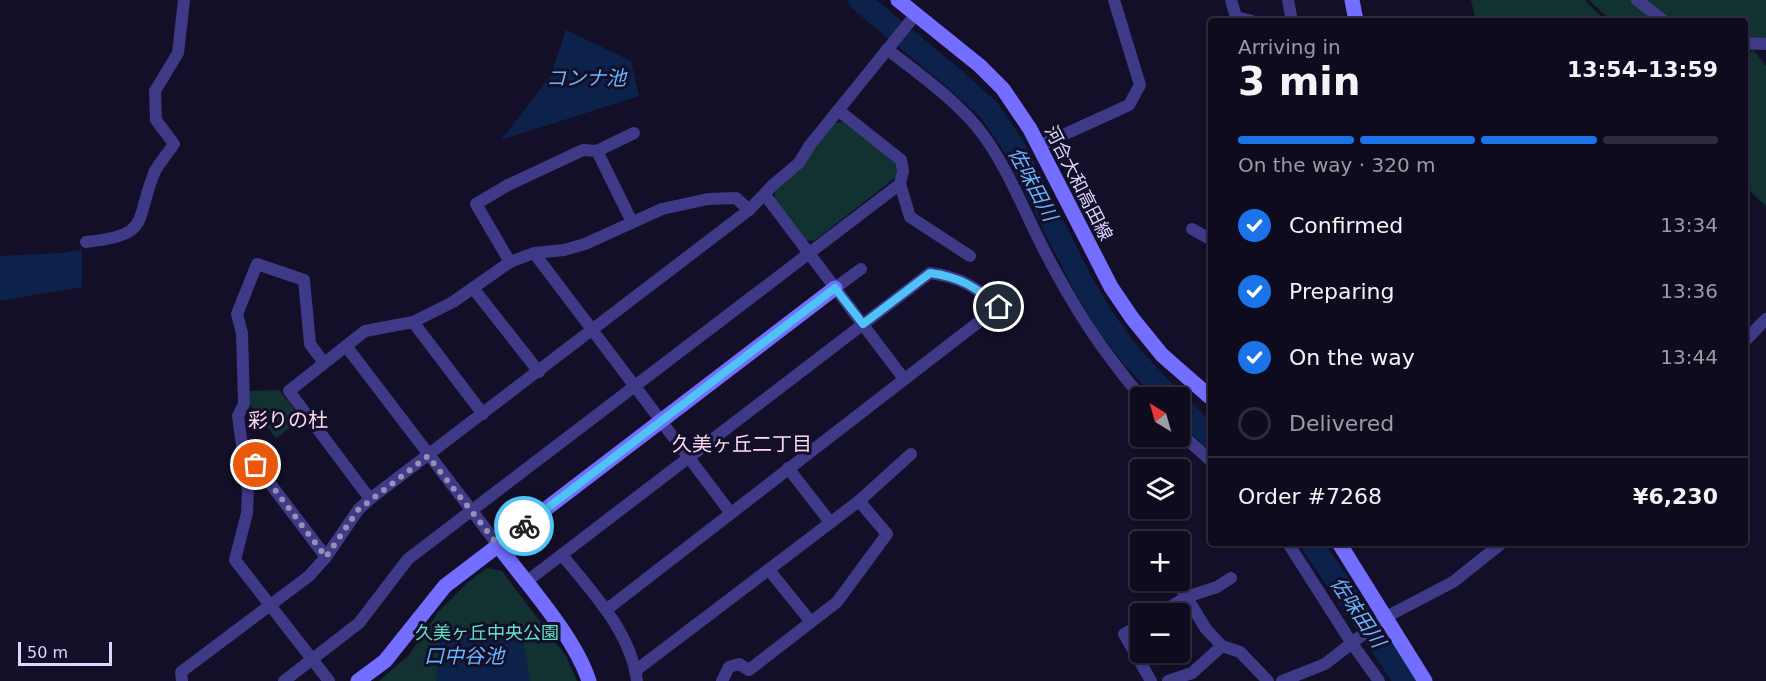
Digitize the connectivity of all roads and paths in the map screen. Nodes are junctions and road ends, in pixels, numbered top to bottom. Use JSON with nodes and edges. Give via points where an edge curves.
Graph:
{"nodes":[{"id":1,"x":184,"y":0,"type":"edge"},
{"id":2,"x":898,"y":0,"type":"edge"},
{"id":3,"x":1114,"y":0,"type":"edge"},
{"id":4,"x":1231,"y":0,"type":"edge"},
{"id":5,"x":1288,"y":0,"type":"edge"},
{"id":6,"x":1352,"y":0,"type":"edge"},
{"id":7,"x":1637,"y":0,"type":"edge"},
{"id":8,"x":916,"y":14,"type":"junction"},
{"id":9,"x":1240,"y":18,"type":"edge"},
{"id":10,"x":1291,"y":18,"type":"edge"},
{"id":11,"x":1355,"y":18,"type":"edge"},
{"id":12,"x":1660,"y":18,"type":"edge"},
{"id":13,"x":1748,"y":43,"type":"edge"},
{"id":14,"x":1766,"y":44,"type":"edge"},
{"id":15,"x":888,"y":49,"type":"junction"},
{"id":16,"x":838,"y":110,"type":"junction"},
{"id":17,"x":634,"y":133,"type":"dead end"},
{"id":18,"x":1039,"y":146,"type":"junction"},
{"id":19,"x":597,"y":151,"type":"junction"},
{"id":20,"x":900,"y":183,"type":"junction"},
{"id":21,"x":765,"y":195,"type":"junction"},
{"id":22,"x":749,"y":210,"type":"junction"},
{"id":23,"x":632,"y":222,"type":"junction"},
{"id":24,"x":1192,"y":229,"type":"dead end"},
{"id":25,"x":1208,"y":238,"type":"edge"},
{"id":26,"x":86,"y":242,"type":"dead end"},
{"id":27,"x":534,"y":253,"type":"junction"},
{"id":28,"x":808,"y":253,"type":"junction"},
{"id":29,"x":970,"y":256,"type":"dead end"},
{"id":30,"x":510,"y":262,"type":"junction"},
{"id":31,"x":861,"y":269,"type":"dead end"},
{"id":32,"x":473,"y":288,"type":"junction"},
{"id":33,"x":835,"y":288,"type":"junction"},
{"id":34,"x":1766,"y":319,"type":"edge"},
{"id":35,"x":414,"y":322,"type":"junction"},
{"id":36,"x":863,"y":324,"type":"junction"},
{"id":37,"x":592,"y":330,"type":"junction"},
{"id":38,"x":1748,"y":338,"type":"edge"},
{"id":39,"x":345,"y":346,"type":"junction"},
{"id":40,"x":324,"y":363,"type":"junction"},
{"id":41,"x":539,"y":372,"type":"junction"},
{"id":42,"x":904,"y":380,"type":"junction"},
{"id":43,"x":634,"y":385,"type":"junction"},
{"id":44,"x":1133,"y":387,"type":"edge"},
{"id":45,"x":1208,"y":395,"type":"edge"},
{"id":46,"x":483,"y":414,"type":"junction"},
{"id":47,"x":662,"y":421,"type":"junction"},
{"id":48,"x":1190,"y":442,"type":"edge"},
{"id":49,"x":242,"y":446,"type":"junction"},
{"id":50,"x":911,"y":454,"type":"dead end"},
{"id":51,"x":428,"y":456,"type":"junction"},
{"id":52,"x":689,"y":458,"type":"junction"},
{"id":53,"x":1208,"y":458,"type":"edge"},
{"id":54,"x":788,"y":468,"type":"junction"},
{"id":55,"x":370,"y":500,"type":"junction"},
{"id":56,"x":859,"y":501,"type":"junction"},
{"id":57,"x":471,"y":510,"type":"junction"},
{"id":58,"x":730,"y":512,"type":"junction"},
{"id":59,"x":830,"y":522,"type":"junction"},
{"id":60,"x":498,"y":545,"type":"junction"},
{"id":61,"x":1290,"y":546,"type":"edge"},
{"id":62,"x":1341,"y":546,"type":"edge"},
{"id":63,"x":1498,"y":546,"type":"edge"},
{"id":64,"x":562,"y":555,"type":"junction"},
{"id":65,"x":326,"y":557,"type":"junction"},
{"id":66,"x":769,"y":570,"type":"junction"},
{"id":67,"x":1231,"y":578,"type":"dead end"},
{"id":68,"x":526,"y":582,"type":"junction"},
{"id":69,"x":1182,"y":591,"type":"edge"},
{"id":70,"x":1186,"y":597,"type":"junction"},
{"id":71,"x":1176,"y":603,"type":"edge"},
{"id":72,"x":270,"y":606,"type":"junction"},
{"id":73,"x":606,"y":610,"type":"junction"},
{"id":74,"x":1384,"y":618,"type":"junction"},
{"id":75,"x":811,"y":622,"type":"junction"},
{"id":76,"x":1130,"y":631,"type":"edge"},
{"id":77,"x":1351,"y":642,"type":"junction"},
{"id":78,"x":1130,"y":644,"type":"edge"},
{"id":79,"x":1222,"y":646,"type":"junction"},
{"id":80,"x":312,"y":660,"type":"junction"},
{"id":81,"x":1141,"y":663,"type":"edge"},
{"id":82,"x":636,"y":676,"type":"edge"},
{"id":83,"x":182,"y":681,"type":"edge"},
{"id":84,"x":284,"y":681,"type":"edge"},
{"id":85,"x":328,"y":681,"type":"edge"},
{"id":86,"x":358,"y":681,"type":"edge"},
{"id":87,"x":589,"y":681,"type":"edge"},
{"id":88,"x":722,"y":681,"type":"edge"},
{"id":89,"x":1151,"y":681,"type":"edge"},
{"id":90,"x":1168,"y":681,"type":"edge"},
{"id":91,"x":1268,"y":681,"type":"edge"},
{"id":92,"x":1282,"y":681,"type":"edge"},
{"id":93,"x":1379,"y":681,"type":"edge"},
{"id":94,"x":1425,"y":681,"type":"edge"}],
"edges":[{"from":1,"to":26,"type":"street","via":[[178,52],[155,92],[156,120],[174,144],[156,170],[140,220],[130,232]]},
{"from":2,"to":8,"type":"street","name":"河合大和高田線"},
{"from":3,"to":18,"type":"street","via":[[1140,85],[1129,105]]},
{"from":4,"to":9,"type":"street","via":[[1236,17]]},
{"from":5,"to":10,"type":"street"},
{"from":6,"to":11,"type":"street"},
{"from":7,"to":12,"type":"street"},
{"from":8,"to":15,"type":"street"},
{"from":8,"to":18,"type":"street","name":"河合大和高田線","via":[[1003,89]]},
{"from":13,"to":14,"type":"street"},
{"from":15,"to":16,"type":"street"},
{"from":15,"to":44,"type":"street","via":[[977,128],[1003,167],[1073,305]]},
{"from":16,"to":20,"type":"street","via":[[901,160]]},
{"from":16,"to":21,"type":"street","via":[[799,163]]},
{"from":17,"to":19,"type":"street"},
{"from":18,"to":45,"type":"street","name":"河合大和高田線","via":[[1111,287],[1162,355]]},
{"from":19,"to":23,"type":"street"},
{"from":19,"to":30,"type":"street","via":[[583,150],[476,204]]},
{"from":20,"to":28,"type":"street"},
{"from":20,"to":29,"type":"street","via":[[910,217]]},
{"from":21,"to":22,"type":"street"},
{"from":21,"to":28,"type":"street"},
{"from":22,"to":23,"type":"street","via":[[735,198],[708,199],[662,209]]},
{"from":22,"to":37,"type":"street"},
{"from":23,"to":27,"type":"street","via":[[585,244]]},
{"from":24,"to":25,"type":"street"},
{"from":27,"to":30,"type":"street"},
{"from":27,"to":37,"type":"street"},
{"from":28,"to":33,"type":"street"},
{"from":28,"to":43,"type":"street"},
{"from":30,"to":32,"type":"street"},
{"from":31,"to":33,"type":"street"},
{"from":32,"to":35,"type":"street"},
{"from":32,"to":41,"type":"street"},
{"from":33,"to":36,"type":"street"},
{"from":33,"to":47,"type":"street"},
{"from":34,"to":38,"type":"street"},
{"from":35,"to":39,"type":"street","via":[[365,331]]},
{"from":35,"to":46,"type":"street"},
{"from":36,"to":42,"type":"street"},
{"from":36,"to":42,"type":"street","via":[[930,273],[950,276],[979,289],[999,307]]},
{"from":36,"to":52,"type":"street"},
{"from":37,"to":41,"type":"street"},
{"from":37,"to":43,"type":"street"},
{"from":39,"to":40,"type":"street"},
{"from":39,"to":51,"type":"street"},
{"from":40,"to":49,"type":"street","via":[[310,344],[304,280],[257,264],[237,315],[242,333],[244,404],[238,416]]},
{"from":40,"to":55,"type":"street","via":[[289,391]]},
{"from":41,"to":46,"type":"street"},
{"from":42,"to":54,"type":"street"},
{"from":43,"to":47,"type":"street"},
{"from":43,"to":57,"type":"street"},
{"from":46,"to":51,"type":"street"},
{"from":47,"to":52,"type":"street"},
{"from":47,"to":60,"type":"street"},
{"from":48,"to":53,"type":"street"},
{"from":49,"to":65,"type":"street"},
{"from":49,"to":72,"type":"street","via":[[247,513],[235,560]]},
{"from":50,"to":56,"type":"street"},
{"from":51,"to":55,"type":"street"},
{"from":51,"to":57,"type":"street"},
{"from":52,"to":58,"type":"street"},
{"from":52,"to":64,"type":"street"},
{"from":54,"to":58,"type":"street"},
{"from":54,"to":59,"type":"street"},
{"from":55,"to":65,"type":"street","via":[[351,519]]},
{"from":56,"to":59,"type":"street"},
{"from":56,"to":75,"type":"street","via":[[887,534],[837,602]]},
{"from":57,"to":60,"type":"street"},
{"from":57,"to":80,"type":"street","via":[[408,559],[359,623]]},
{"from":58,"to":73,"type":"street"},
{"from":59,"to":66,"type":"street"},
{"from":60,"to":68,"type":"street"},
{"from":60,"to":86,"type":"street","via":[[445,586],[384,661]]},
{"from":61,"to":77,"type":"street"},
{"from":62,"to":74,"type":"street"},
{"from":63,"to":74,"type":"street","via":[[1453,582]]},
{"from":64,"to":68,"type":"street"},
{"from":64,"to":73,"type":"street"},
{"from":65,"to":72,"type":"street","via":[[309,576]]},
{"from":66,"to":75,"type":"street"},
{"from":66,"to":82,"type":"street"},
{"from":67,"to":70,"type":"street"},
{"from":68,"to":87,"type":"street","via":[[574,646]]},
{"from":69,"to":70,"type":"street"},
{"from":70,"to":71,"type":"street"},
{"from":70,"to":79,"type":"street"},
{"from":72,"to":80,"type":"street"},
{"from":72,"to":83,"type":"street","via":[[181,672]]},
{"from":73,"to":82,"type":"street","via":[[623,637]]},
{"from":74,"to":77,"type":"street"},
{"from":74,"to":94,"type":"street"},
{"from":75,"to":88,"type":"street","via":[[748,670],[739,664],[729,667]]},
{"from":76,"to":78,"type":"street","via":[[1124,634]]},
{"from":77,"to":92,"type":"street","via":[[1325,664]]},
{"from":77,"to":93,"type":"street"},
{"from":79,"to":90,"type":"street","via":[[1192,673]]},
{"from":79,"to":91,"type":"street","via":[[1240,652]]},
{"from":80,"to":84,"type":"street"},
{"from":80,"to":85,"type":"street"},
{"from":81,"to":89,"type":"street"}]}
